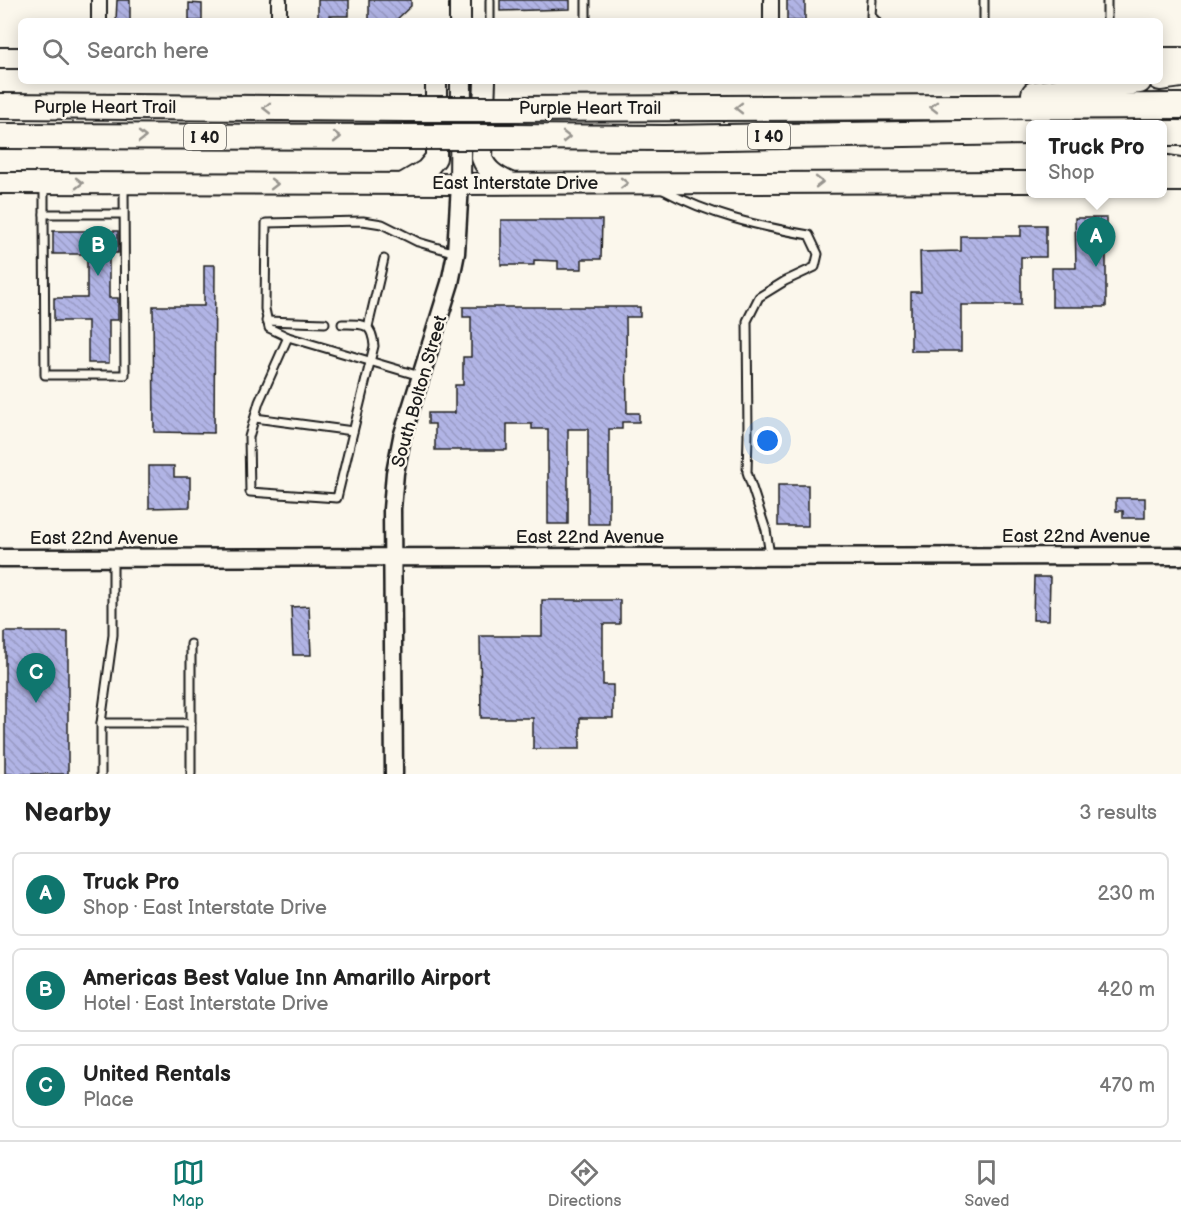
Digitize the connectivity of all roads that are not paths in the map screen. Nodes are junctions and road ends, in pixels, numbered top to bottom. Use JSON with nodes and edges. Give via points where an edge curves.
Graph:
{"nodes":[{"id":1,"x":99,"y":0,"type":"edge"},
{"id":2,"x":279,"y":0,"type":"edge"},
{"id":3,"x":460,"y":0,"type":"edge"},
{"id":4,"x":490,"y":0,"type":"edge"},
{"id":5,"x":586,"y":0,"type":"edge"},
{"id":6,"x":771,"y":0,"type":"edge"},
{"id":7,"x":872,"y":0,"type":"edge"},
{"id":8,"x":984,"y":0,"type":"edge"},
{"id":9,"x":1107,"y":0,"type":"edge"},
{"id":10,"x":99,"y":18,"type":"edge"},
{"id":11,"x":279,"y":18,"type":"edge"},
{"id":12,"x":460,"y":18,"type":"edge"},
{"id":13,"x":490,"y":18,"type":"edge"},
{"id":14,"x":586,"y":18,"type":"edge"},
{"id":15,"x":771,"y":18,"type":"edge"},
{"id":16,"x":873,"y":18,"type":"edge"},
{"id":17,"x":984,"y":18,"type":"edge"},
{"id":18,"x":1107,"y":18,"type":"edge"},
{"id":19,"x":0,"y":58,"type":"edge"},
{"id":20,"x":18,"y":58,"type":"edge"},
{"id":21,"x":1163,"y":58,"type":"edge"},
{"id":22,"x":1181,"y":58,"type":"edge"},
{"id":23,"x":1181,"y":75,"type":"edge"},
{"id":24,"x":1163,"y":78,"type":"edge"},
{"id":25,"x":438,"y":84,"type":"edge"},
{"id":26,"x":461,"y":84,"type":"edge"},
{"id":27,"x":485,"y":84,"type":"edge"},
{"id":28,"x":1115,"y":84,"type":"edge"},
{"id":29,"x":0,"y":106,"type":"edge"},
{"id":30,"x":1181,"y":106,"type":"edge"},
{"id":31,"x":966,"y":107,"type":"junction"},
{"id":32,"x":1026,"y":132,"type":"edge"},
{"id":33,"x":951,"y":134,"type":"junction"},
{"id":34,"x":0,"y":136,"type":"edge"},
{"id":35,"x":1026,"y":145,"type":"edge"},
{"id":36,"x":1026,"y":182,"type":"edge"},
{"id":37,"x":0,"y":183,"type":"edge"},
{"id":38,"x":44,"y":183,"type":"junction"},
{"id":39,"x":124,"y":183,"type":"junction"},
{"id":40,"x":650,"y":183,"type":"junction"},
{"id":41,"x":402,"y":184,"type":"junction"},
{"id":42,"x":460,"y":184,"type":"junction"},
{"id":43,"x":511,"y":184,"type":"junction"},
{"id":44,"x":44,"y":214,"type":"junction"},
{"id":45,"x":124,"y":214,"type":"junction"},
{"id":46,"x":456,"y":252,"type":"junction"},
{"id":47,"x":384,"y":259,"type":"dead end"},
{"id":48,"x":267,"y":321,"type":"junction"},
{"id":49,"x":325,"y":323,"type":"dead end"},
{"id":50,"x":342,"y":324,"type":"dead end"},
{"id":51,"x":369,"y":327,"type":"junction"},
{"id":52,"x":288,"y":337,"type":"junction"},
{"id":53,"x":370,"y":362,"type":"junction"},
{"id":54,"x":421,"y":376,"type":"junction"},
{"id":55,"x":255,"y":418,"type":"junction"},
{"id":56,"x":353,"y":431,"type":"junction"},
{"id":57,"x":770,"y":556,"type":"junction"},
{"id":58,"x":1181,"y":556,"type":"edge"},
{"id":59,"x":394,"y":557,"type":"junction"},
{"id":60,"x":0,"y":558,"type":"edge"},
{"id":61,"x":112,"y":558,"type":"junction"},
{"id":62,"x":191,"y":644,"type":"dead end"},
{"id":63,"x":101,"y":723,"type":"junction"},
{"id":64,"x":191,"y":723,"type":"junction"},
{"id":65,"x":101,"y":774,"type":"edge"},
{"id":66,"x":191,"y":774,"type":"edge"},
{"id":67,"x":394,"y":774,"type":"edge"}],
"edges":[{"from":1,"to":10,"type":"street"},
{"from":2,"to":11,"type":"street"},
{"from":3,"to":12,"type":"main road"},
{"from":4,"to":13,"type":"lane"},
{"from":5,"to":14,"type":"lane"},
{"from":6,"to":15,"type":"street"},
{"from":7,"to":16,"type":"lane"},
{"from":8,"to":17,"type":"lane"},
{"from":9,"to":18,"type":"lane"},
{"from":19,"to":20,"type":"main road"},
{"from":21,"to":22,"type":"main road"},
{"from":23,"to":24,"type":"highway"},
{"from":25,"to":41,"type":"main road","via":[[436,158],[426,170]]},
{"from":26,"to":42,"type":"main road","name":"South Bolton Street"},
{"from":27,"to":43,"type":"main road","via":[[482,158],[490,172]]},
{"from":28,"to":31,"type":"highway"},
{"from":31,"to":29,"type":"highway","name":"Purple Heart Trail","number":"I 40","one_way":true,"bridge":true},
{"from":30,"to":31,"type":"highway","name":"Purple Heart Trail","number":"I 40"},
{"from":32,"to":33,"type":"highway","name":"Purple Heart Trail","number":"I 40"},
{"from":34,"to":33,"type":"highway","name":"Purple Heart Trail","number":"I 40","one_way":true,"bridge":true,"via":[[665,138]]},
{"from":33,"to":35,"type":"highway"},
{"from":40,"to":36,"type":"main road","name":"East Interstate Drive","one_way":true},
{"from":37,"to":38,"type":"main road","name":"East Interstate Drive"},
{"from":38,"to":39,"type":"main road","name":"East Interstate Drive","one_way":true},
{"from":38,"to":44,"type":"lane"},
{"from":39,"to":41,"type":"main road","name":"East Interstate Drive","one_way":true},
{"from":39,"to":45,"type":"lane"},
{"from":43,"to":40,"type":"main road","name":"East Interstate Drive","one_way":true},
{"from":40,"to":57,"type":"lane","via":[[694,206],[761,227],[809,235],[818,254],[815,267],[759,297],[747,321],[747,472],[766,530]]},
{"from":41,"to":42,"type":"main road","name":"East Interstate Drive"},
{"from":42,"to":43,"type":"main road","name":"East Interstate Drive"},
{"from":42,"to":46,"type":"street","name":"South Bolton Street"},
{"from":44,"to":45,"type":"lane"},
{"from":44,"to":45,"type":"lane","via":[[45,375],[125,375]]},
{"from":46,"to":48,"type":"lane","via":[[418,243],[382,225],[363,221],[266,223]]},
{"from":46,"to":54,"type":"street","name":"South Bolton Street"},
{"from":47,"to":51,"type":"lane"},
{"from":48,"to":49,"type":"lane"},
{"from":48,"to":52,"type":"lane","via":[[269,328]]},
{"from":50,"to":51,"type":"lane"},
{"from":51,"to":53,"type":"lane","via":[[374,346]]},
{"from":52,"to":53,"type":"lane"},
{"from":52,"to":55,"type":"lane"},
{"from":53,"to":54,"type":"lane"},
{"from":53,"to":56,"type":"lane"},
{"from":54,"to":59,"type":"street","name":"South Bolton Street","via":[[395,473]]},
{"from":55,"to":56,"type":"lane"},
{"from":55,"to":56,"type":"lane","via":[[249,437],[250,492],[337,498]]},
{"from":57,"to":58,"type":"street","name":"East 22nd Avenue"},
{"from":57,"to":59,"type":"street","name":"East 22nd Avenue"},
{"from":59,"to":61,"type":"street","name":"East 22nd Avenue"},
{"from":59,"to":67,"type":"street","name":"South Bolton Street"},
{"from":60,"to":61,"type":"street","name":"East 22nd Avenue"},
{"from":61,"to":63,"type":"lane","via":[[113,635]]},
{"from":62,"to":64,"type":"lane"},
{"from":63,"to":64,"type":"lane"},
{"from":63,"to":65,"type":"lane"},
{"from":64,"to":66,"type":"lane"}]}
